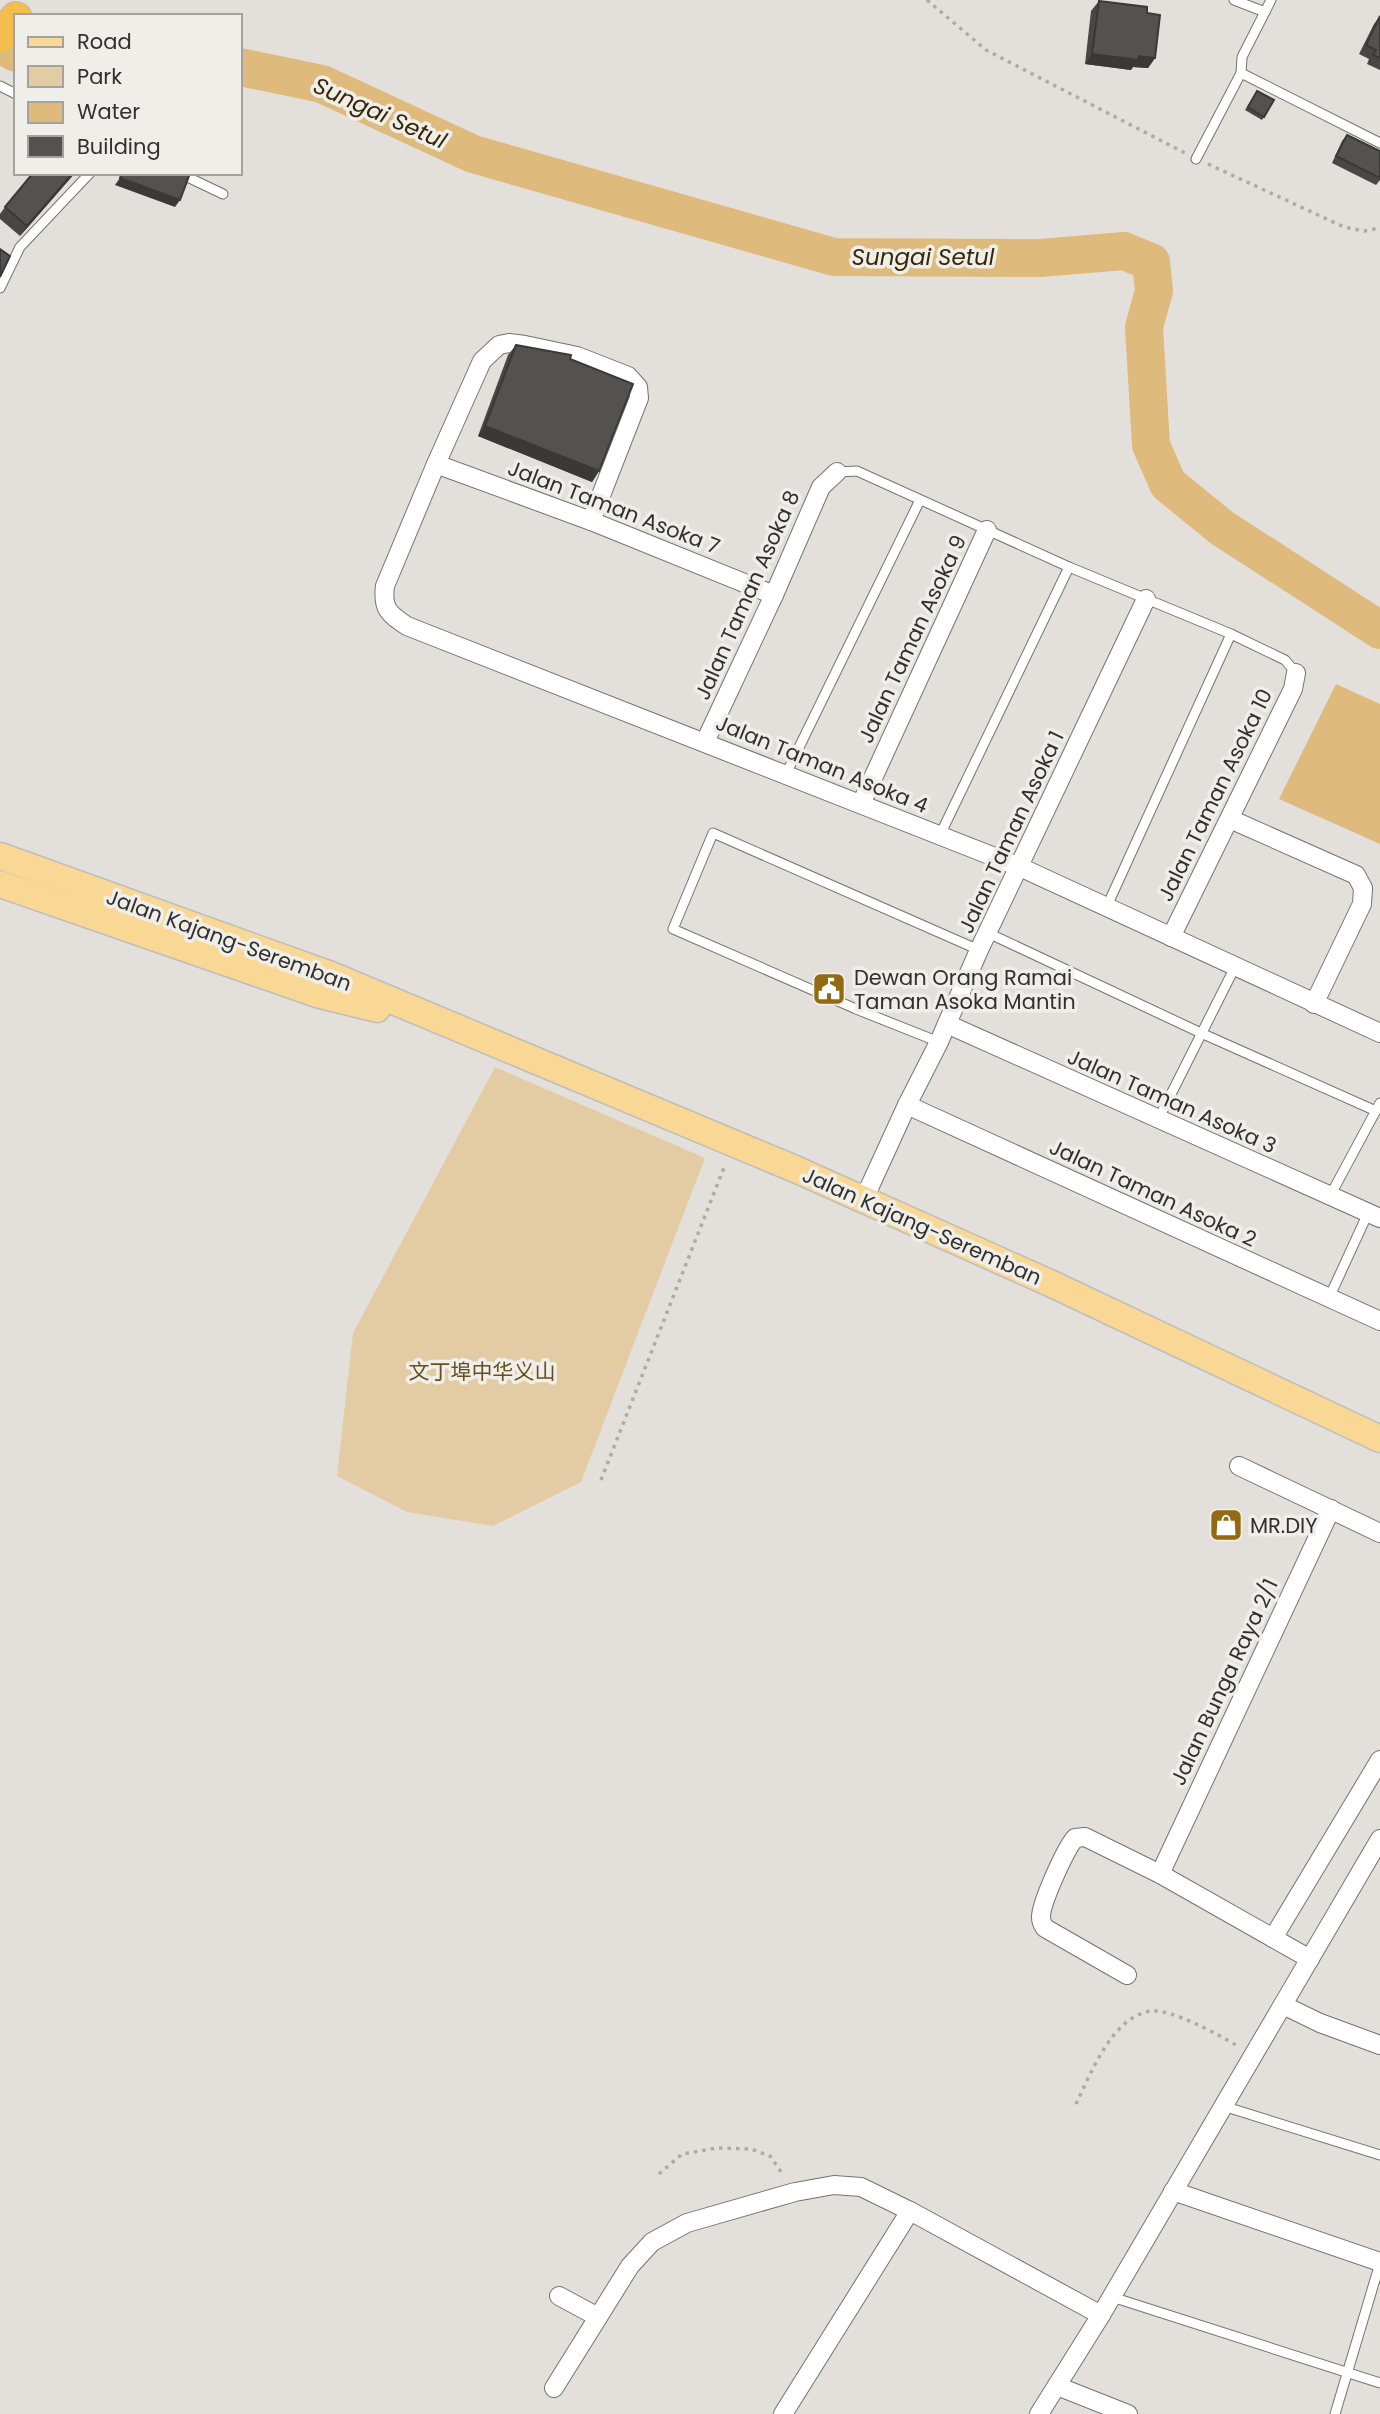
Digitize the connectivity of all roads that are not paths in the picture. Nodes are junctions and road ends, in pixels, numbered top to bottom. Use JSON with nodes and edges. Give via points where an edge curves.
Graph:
{"nodes":[{"id":1,"x":30,"y":0,"type":"edge"},
{"id":2,"x":1234,"y":0,"type":"edge"},
{"id":3,"x":1271,"y":0,"type":"edge"},
{"id":4,"x":1265,"y":12,"type":"junction"},
{"id":5,"x":19,"y":14,"type":"edge"},
{"id":6,"x":14,"y":21,"type":"edge"},
{"id":7,"x":0,"y":38,"type":"edge"},
{"id":8,"x":1241,"y":74,"type":"junction"},
{"id":9,"x":1380,"y":144,"type":"edge"},
{"id":10,"x":1196,"y":159,"type":"road end"},
{"id":11,"x":88,"y":175,"type":"edge"},
{"id":12,"x":183,"y":175,"type":"edge"},
{"id":13,"x":223,"y":194,"type":"dead end"},
{"id":14,"x":0,"y":288,"type":"edge"},
{"id":15,"x":436,"y":464,"type":"junction"},
{"id":16,"x":836,"y":472,"type":"joint"},
{"id":17,"x":920,"y":499,"type":"junction"},
{"id":18,"x":592,"y":521,"type":"junction"},
{"id":19,"x":987,"y":530,"type":"junction"},
{"id":20,"x":1069,"y":567,"type":"junction"},
{"id":21,"x":774,"y":595,"type":"junction"},
{"id":22,"x":1146,"y":599,"type":"junction"},
{"id":23,"x":1231,"y":634,"type":"junction"},
{"id":24,"x":1296,"y":673,"type":"joint"},
{"id":25,"x":705,"y":742,"type":"junction"},
{"id":26,"x":786,"y":774,"type":"junction"},
{"id":27,"x":861,"y":804,"type":"junction"},
{"id":28,"x":1230,"y":819,"type":"junction"},
{"id":29,"x":940,"y":835,"type":"junction"},
{"id":30,"x":0,"y":856,"type":"edge"},
{"id":31,"x":1020,"y":867,"type":"junction"},
{"id":32,"x":0,"y":884,"type":"edge"},
{"id":33,"x":1107,"y":906,"type":"junction"},
{"id":34,"x":988,"y":933,"type":"junction"},
{"id":35,"x":1171,"y":937,"type":"junction"},
{"id":36,"x":979,"y":950,"type":"junction"},
{"id":37,"x":1235,"y":967,"type":"junction"},
{"id":38,"x":1314,"y":1004,"type":"junction"},
{"id":39,"x":947,"y":1024,"type":"junction"},
{"id":40,"x":457,"y":1028,"type":"junction"},
{"id":41,"x":1201,"y":1033,"type":"junction"},
{"id":42,"x":1380,"y":1033,"type":"edge"},
{"id":43,"x":939,"y":1042,"type":"junction"},
{"id":44,"x":907,"y":1105,"type":"junction"},
{"id":45,"x":1378,"y":1107,"type":"edge"},
{"id":46,"x":1158,"y":1120,"type":"junction"},
{"id":47,"x":1329,"y":1196,"type":"junction"},
{"id":48,"x":864,"y":1199,"type":"junction"},
{"id":49,"x":1374,"y":1215,"type":"edge"},
{"id":50,"x":1329,"y":1298,"type":"junction"},
{"id":51,"x":1380,"y":1321,"type":"edge"},
{"id":52,"x":1380,"y":1439,"type":"edge"},
{"id":53,"x":1239,"y":1466,"type":"dead end"},
{"id":54,"x":1331,"y":1509,"type":"junction"},
{"id":55,"x":1380,"y":1533,"type":"edge"},
{"id":56,"x":1380,"y":1760,"type":"edge"},
{"id":57,"x":1380,"y":1839,"type":"edge"},
{"id":58,"x":1160,"y":1874,"type":"junction"},
{"id":59,"x":1273,"y":1938,"type":"junction"},
{"id":60,"x":1310,"y":1959,"type":"junction"},
{"id":61,"x":1127,"y":1975,"type":"dead end"},
{"id":62,"x":1283,"y":2005,"type":"junction"},
{"id":63,"x":1380,"y":2045,"type":"edge"},
{"id":64,"x":1223,"y":2106,"type":"junction"},
{"id":65,"x":1380,"y":2155,"type":"edge"},
{"id":66,"x":1173,"y":2191,"type":"junction"},
{"id":67,"x":910,"y":2211,"type":"junction"},
{"id":68,"x":1380,"y":2263,"type":"edge"},
{"id":69,"x":559,"y":2296,"type":"dead end"},
{"id":70,"x":1112,"y":2297,"type":"junction"},
{"id":71,"x":1101,"y":2315,"type":"junction"},
{"id":72,"x":598,"y":2317,"type":"junction"},
{"id":73,"x":1349,"y":2373,"type":"junction"},
{"id":74,"x":1380,"y":2383,"type":"edge"},
{"id":75,"x":1057,"y":2386,"type":"junction"},
{"id":76,"x":554,"y":2388,"type":"dead end"},
{"id":77,"x":783,"y":2414,"type":"edge"},
{"id":78,"x":1038,"y":2414,"type":"edge"},
{"id":79,"x":1128,"y":2414,"type":"edge"},
{"id":80,"x":1335,"y":2414,"type":"edge"}],
"edges":[{"from":1,"to":5,"type":"highway"},
{"from":2,"to":4,"type":"lane"},
{"from":3,"to":4,"type":"lane"},
{"from":4,"to":8,"type":"lane","via":[[1242,57]]},
{"from":6,"to":7,"type":"highway"},
{"from":8,"to":9,"type":"lane"},
{"from":8,"to":10,"type":"lane"},
{"from":11,"to":14,"type":"lane","via":[[20,247]]},
{"from":12,"to":13,"type":"lane"},
{"from":15,"to":18,"type":"street","name":"Jalan Taman Asoka 7"},
{"from":15,"to":18,"type":"street","via":[[482,361],[499,345],[525,345],[577,356],[628,376],[638,387],[639,398]]},
{"from":15,"to":25,"type":"street","name":"Jalan Taman Asoka 4","via":[[386,586],[386,608],[393,617]]},
{"from":16,"to":17,"type":"lane","via":[[857,471]]},
{"from":16,"to":21,"type":"street","name":"Jalan Taman Asoka 8","via":[[821,487]]},
{"from":17,"to":19,"type":"lane"},
{"from":17,"to":26,"type":"lane"},
{"from":18,"to":21,"type":"street","name":"Jalan Taman Asoka 7"},
{"from":19,"to":20,"type":"lane"},
{"from":19,"to":27,"type":"street","name":"Jalan Taman Asoka 9"},
{"from":20,"to":22,"type":"lane"},
{"from":20,"to":29,"type":"lane"},
{"from":21,"to":25,"type":"street","name":"Jalan Taman Asoka 8"},
{"from":22,"to":23,"type":"lane"},
{"from":22,"to":31,"type":"street","name":"Jalan Taman Asoka 1"},
{"from":23,"to":24,"type":"lane","via":[[1285,660]]},
{"from":23,"to":33,"type":"lane"},
{"from":24,"to":28,"type":"street","name":"Jalan Taman Asoka 10","via":[[1293,690]]},
{"from":25,"to":26,"type":"street","name":"Jalan Taman Asoka 4"},
{"from":26,"to":27,"type":"street","name":"Jalan Taman Asoka 4"},
{"from":27,"to":29,"type":"street","name":"Jalan Taman Asoka 4"},
{"from":28,"to":35,"type":"street","name":"Jalan Taman Asoka 10"},
{"from":28,"to":38,"type":"street","via":[[1356,875],[1363,888],[1362,904]]},
{"from":29,"to":31,"type":"street","name":"Jalan Taman Asoka 4"},
{"from":30,"to":40,"type":"main road","name":"Jalan Kajang-Seremban","via":[[331,975]]},
{"from":31,"to":33,"type":"street","name":"Jalan Taman Asoka 4"},
{"from":31,"to":34,"type":"street","name":"Jalan Taman Asoka 1"},
{"from":32,"to":40,"type":"main road","name":"Jalan Kajang-Seremban","via":[[320,995]]},
{"from":33,"to":35,"type":"street","name":"Jalan Taman Asoka 4"},
{"from":34,"to":36,"type":"street","name":"Jalan Taman Asoka 1"},
{"from":34,"to":41,"type":"lane"},
{"from":35,"to":37,"type":"street","name":"Jalan Taman Asoka 4"},
{"from":36,"to":39,"type":"street","name":"Jalan Taman Asoka 1"},
{"from":36,"to":43,"type":"lane","via":[[713,834],[673,929]]},
{"from":37,"to":38,"type":"street","name":"Jalan Taman Asoka 4"},
{"from":37,"to":41,"type":"lane"},
{"from":38,"to":42,"type":"street","name":"Jalan Taman Asoka 4"},
{"from":39,"to":43,"type":"street","name":"Jalan Taman Asoka 1"},
{"from":39,"to":46,"type":"street","name":"Jalan Taman Asoka 3"},
{"from":40,"to":48,"type":"main road","name":"Jalan Kajang-Seremban"},
{"from":41,"to":45,"type":"lane"},
{"from":41,"to":46,"type":"lane"},
{"from":43,"to":44,"type":"street","name":"Jalan Taman Asoka 1"},
{"from":44,"to":48,"type":"street","name":"Jalan Taman Asoka 1"},
{"from":44,"to":50,"type":"street","name":"Jalan Taman Asoka 2"},
{"from":45,"to":47,"type":"lane"},
{"from":46,"to":47,"type":"street","name":"Jalan Taman Asoka 3"},
{"from":47,"to":49,"type":"street","name":"Jalan Taman Asoka 3"},
{"from":48,"to":52,"type":"main road","name":"Jalan Kajang-Seremban"},
{"from":49,"to":50,"type":"lane"},
{"from":50,"to":51,"type":"street","name":"Jalan Taman Asoka 2"},
{"from":53,"to":54,"type":"street"},
{"from":54,"to":55,"type":"street"},
{"from":54,"to":58,"type":"street","name":"Jalan Bunga Raya 2/1"},
{"from":56,"to":59,"type":"street"},
{"from":57,"to":60,"type":"street"},
{"from":58,"to":59,"type":"street"},
{"from":58,"to":61,"type":"street","via":[[1085,1838],[1074,1838],[1042,1910],[1045,1928]]},
{"from":59,"to":60,"type":"street"},
{"from":60,"to":62,"type":"street"},
{"from":62,"to":63,"type":"street"},
{"from":62,"to":64,"type":"street"},
{"from":64,"to":65,"type":"lane"},
{"from":64,"to":66,"type":"street"},
{"from":66,"to":68,"type":"street"},
{"from":66,"to":70,"type":"street"},
{"from":67,"to":71,"type":"street"},
{"from":67,"to":72,"type":"street","via":[[861,2187],[834,2185],[687,2223],[652,2242],[630,2266]]},
{"from":67,"to":77,"type":"street"},
{"from":68,"to":73,"type":"lane"},
{"from":69,"to":72,"type":"street"},
{"from":70,"to":71,"type":"street"},
{"from":70,"to":73,"type":"lane"},
{"from":71,"to":75,"type":"street"},
{"from":72,"to":76,"type":"street"},
{"from":73,"to":74,"type":"lane"},
{"from":73,"to":80,"type":"lane"},
{"from":75,"to":78,"type":"street"},
{"from":75,"to":79,"type":"street"}]}
